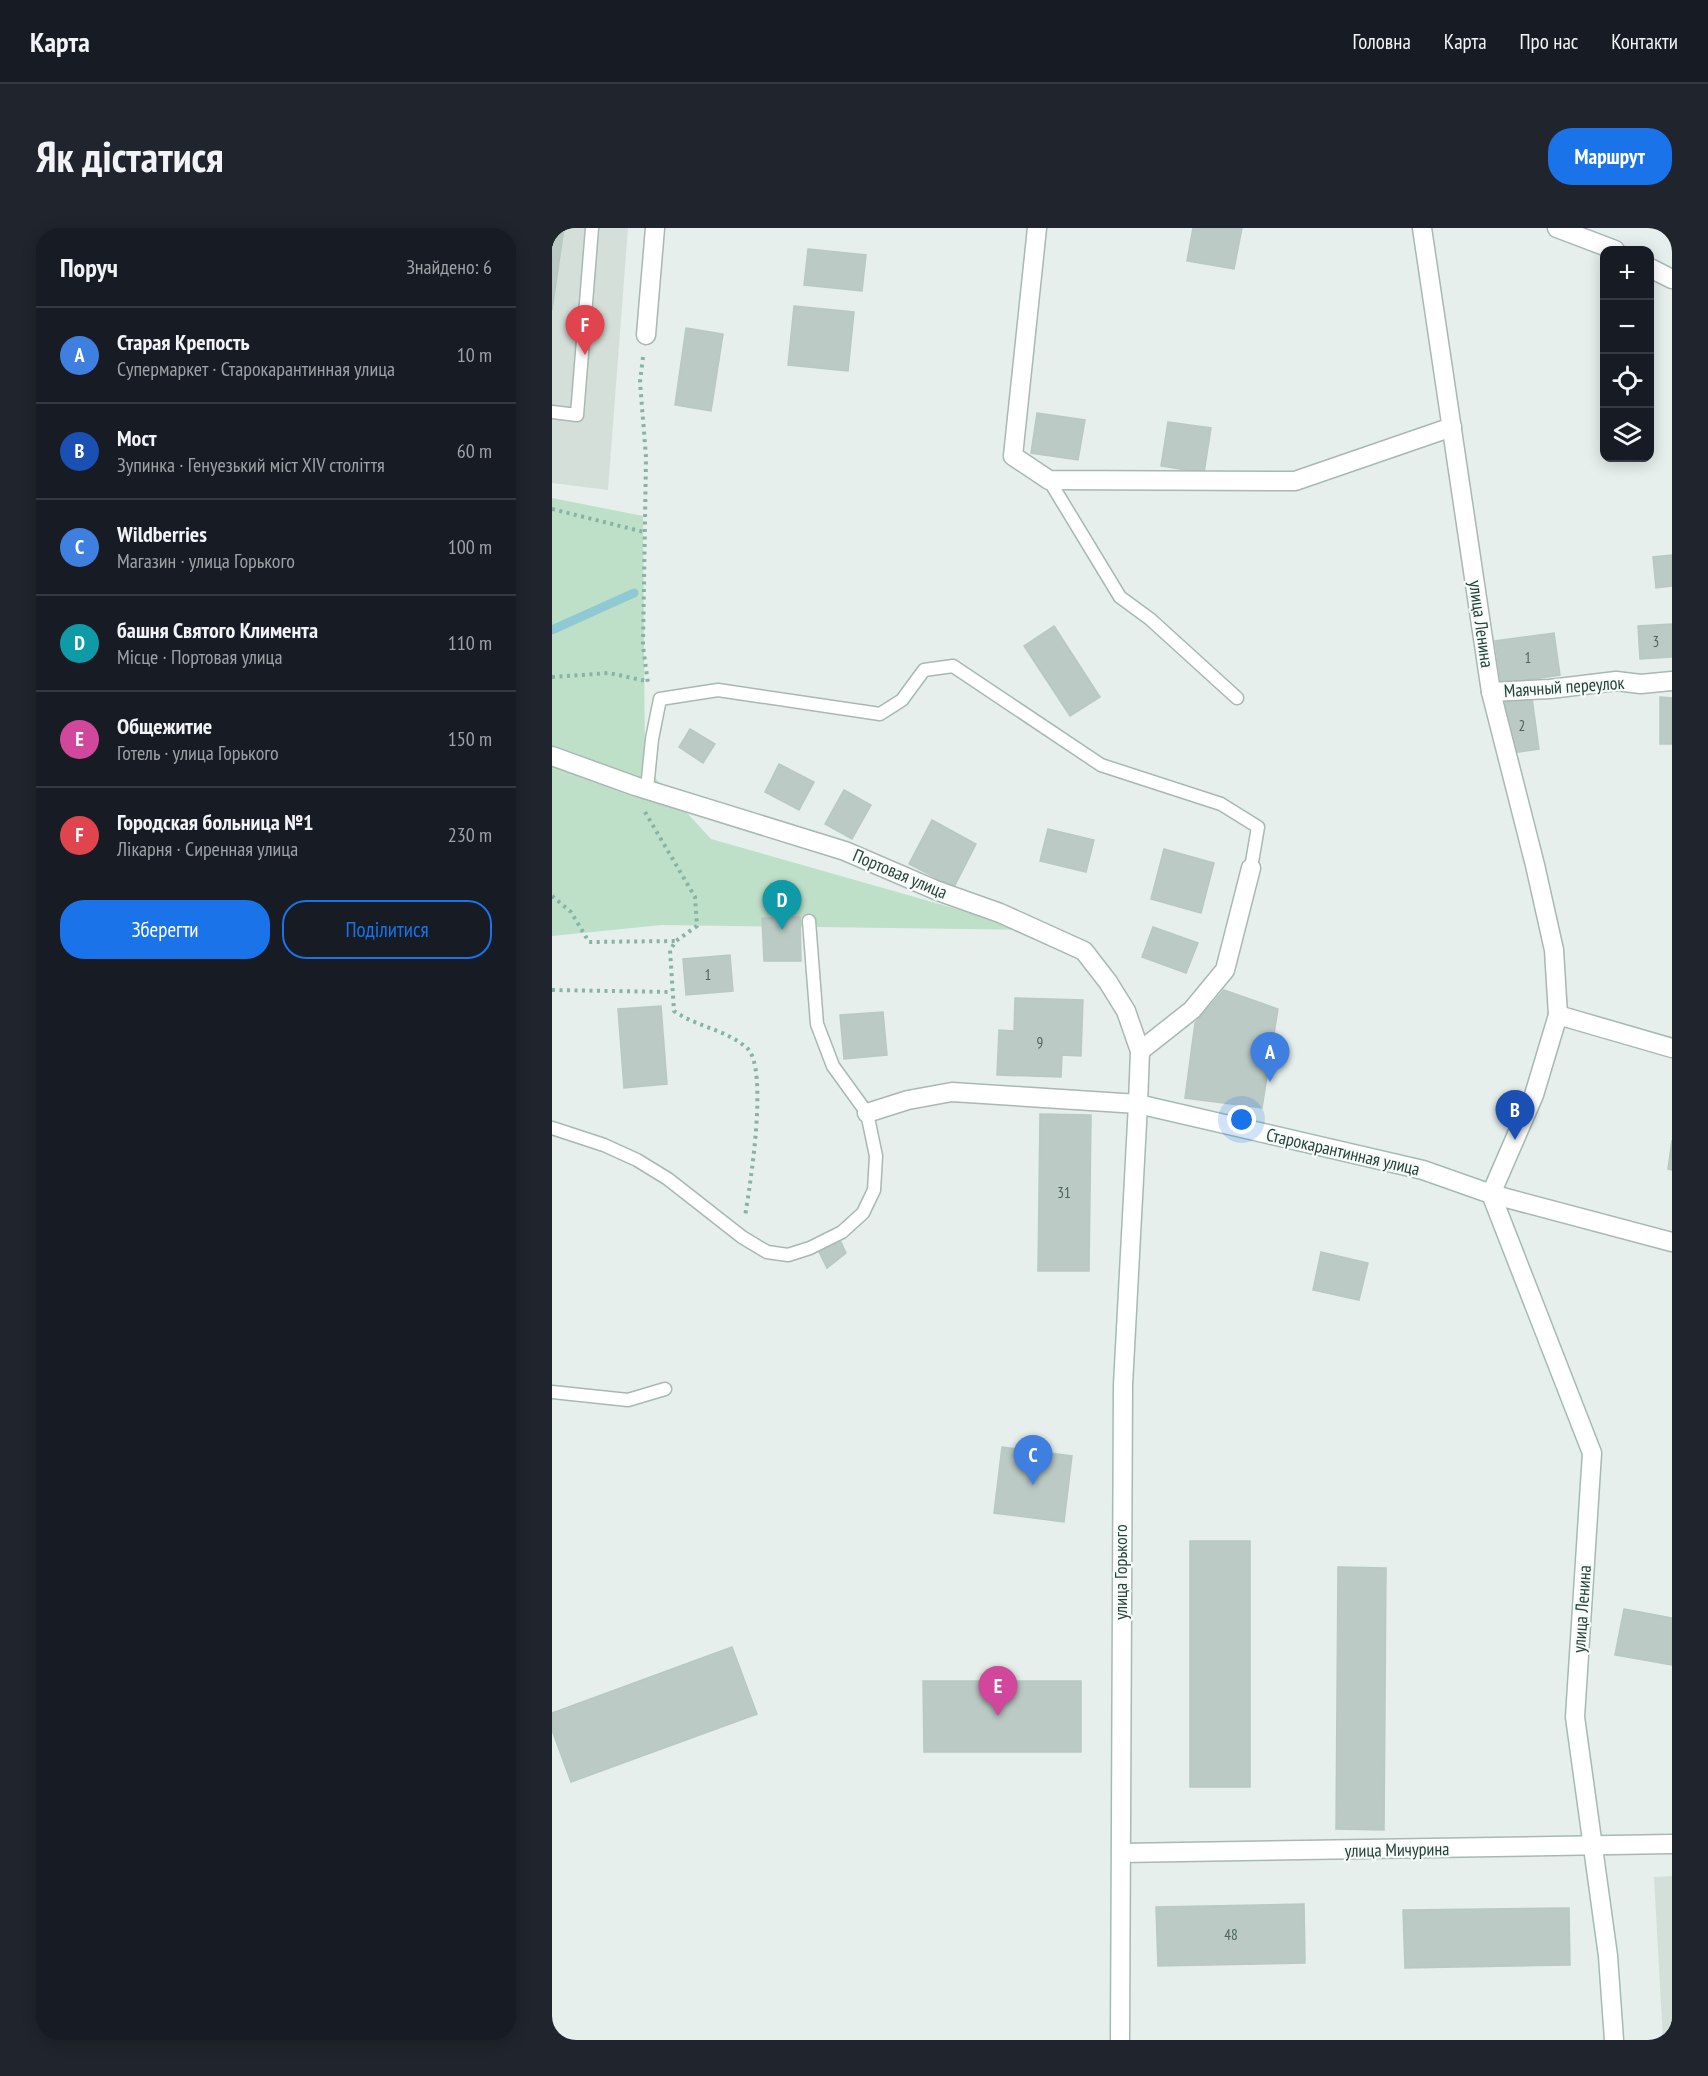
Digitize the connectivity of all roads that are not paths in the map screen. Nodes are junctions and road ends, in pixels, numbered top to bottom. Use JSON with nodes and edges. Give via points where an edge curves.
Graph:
{"nodes":[{"id":1,"x":592,"y":228,"type":"edge"},
{"id":2,"x":655,"y":228,"type":"edge"},
{"id":3,"x":1037,"y":228,"type":"edge"},
{"id":4,"x":1422,"y":228,"type":"edge"},
{"id":5,"x":1557,"y":228,"type":"edge"},
{"id":6,"x":1604,"y":246,"type":"edge"},
{"id":7,"x":1654,"y":270,"type":"edge"},
{"id":8,"x":1672,"y":279,"type":"edge"},
{"id":9,"x":646,"y":335,"type":"road end"},
{"id":10,"x":552,"y":412,"type":"edge"},
{"id":11,"x":1452,"y":427,"type":"junction"},
{"id":12,"x":1049,"y":480,"type":"junction"},
{"id":13,"x":1672,"y":681,"type":"edge"},
{"id":14,"x":1491,"y":692,"type":"junction"},
{"id":15,"x":1237,"y":698,"type":"dead end"},
{"id":16,"x":552,"y":756,"type":"edge"},
{"id":17,"x":641,"y":787,"type":"junction"},
{"id":18,"x":1251,"y":868,"type":"joint"},
{"id":19,"x":809,"y":921,"type":"dead end"},
{"id":20,"x":1558,"y":1015,"type":"junction"},
{"id":21,"x":1670,"y":1046,"type":"edge"},
{"id":22,"x":1140,"y":1051,"type":"junction"},
{"id":23,"x":1138,"y":1104,"type":"junction"},
{"id":24,"x":867,"y":1113,"type":"junction"},
{"id":25,"x":552,"y":1128,"type":"edge"},
{"id":26,"x":1491,"y":1194,"type":"junction"},
{"id":27,"x":1672,"y":1242,"type":"edge"},
{"id":28,"x":665,"y":1389,"type":"dead end"},
{"id":29,"x":552,"y":1392,"type":"edge"},
{"id":30,"x":1672,"y":1844,"type":"edge"},
{"id":31,"x":1593,"y":1847,"type":"junction"},
{"id":32,"x":1122,"y":1853,"type":"junction"},
{"id":33,"x":1120,"y":2040,"type":"edge"},
{"id":34,"x":1614,"y":2040,"type":"edge"}],
"edges":[{"from":1,"to":10,"type":"lane","via":[[577,415]]},
{"from":2,"to":9,"type":"street"},
{"from":3,"to":12,"type":"street","via":[[1013,456]]},
{"from":4,"to":11,"type":"street","name":"улица Ленина"},
{"from":5,"to":6,"type":"street"},
{"from":7,"to":8,"type":"street"},
{"from":11,"to":12,"type":"street","via":[[1295,481]]},
{"from":11,"to":14,"type":"street","name":"улица Ленина"},
{"from":12,"to":15,"type":"lane","via":[[1120,597]]},
{"from":13,"to":14,"type":"street","name":"Маячный переулок","via":[[1616,681]]},
{"from":14,"to":20,"type":"street","name":"улица Ленина","via":[[1554,950]]},
{"from":16,"to":17,"type":"street","name":"Портовая улица"},
{"from":17,"to":18,"type":"lane","via":[[660,699],[718,690],[880,714],[902,700],[924,670],[953,666],[1101,765],[1221,804],[1258,827]]},
{"from":17,"to":22,"type":"street","name":"Портовая улица","via":[[845,851],[1084,951],[1126,1011]]},
{"from":18,"to":22,"type":"street","via":[[1225,970],[1192,1010]]},
{"from":19,"to":24,"type":"lane","via":[[817,1024],[833,1066]]},
{"from":20,"to":21,"type":"street"},
{"from":20,"to":26,"type":"street","via":[[1534,1095]]},
{"from":22,"to":23,"type":"street","name":"Портовая улица"},
{"from":23,"to":24,"type":"street","name":"Старокарантинная улица","via":[[952,1092]]},
{"from":23,"to":26,"type":"street","name":"Старокарантинная улица","via":[[1423,1170]]},
{"from":23,"to":32,"type":"street","name":"улица Горького","via":[[1123,1385]]},
{"from":24,"to":25,"type":"lane","via":[[876,1156],[874,1190],[863,1213],[842,1232],[788,1255],[767,1252],[742,1237],[668,1179],[637,1160]]},
{"from":26,"to":27,"type":"street","name":"Старокарантинная улица"},
{"from":26,"to":31,"type":"street","name":"улица Ленина","via":[[1592,1453],[1575,1717]]},
{"from":28,"to":29,"type":"lane","via":[[628,1400]]},
{"from":30,"to":31,"type":"street","name":"улица Мичурина"},
{"from":31,"to":32,"type":"street","name":"улица Мичурина"},
{"from":31,"to":34,"type":"street","name":"улица Ленина","via":[[1608,1956]]},
{"from":32,"to":33,"type":"street","name":"улица Горького"}]}
